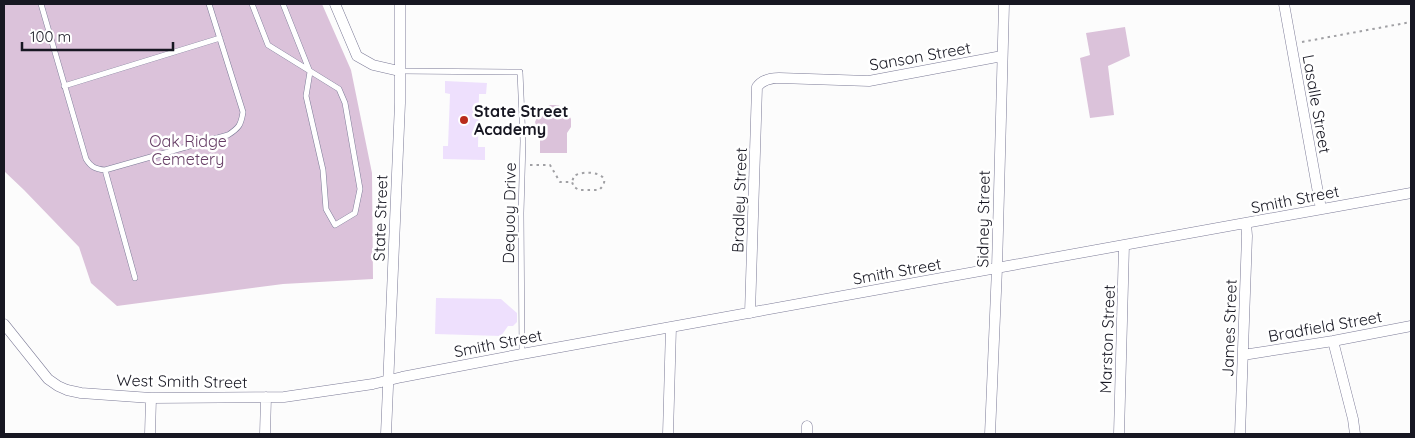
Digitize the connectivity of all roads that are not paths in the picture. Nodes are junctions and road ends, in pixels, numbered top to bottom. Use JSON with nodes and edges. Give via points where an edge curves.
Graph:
{"nodes":[{"id":1,"x":41,"y":4,"type":"edge"},
{"id":2,"x":209,"y":4,"type":"edge"},
{"id":3,"x":252,"y":4,"type":"edge"},
{"id":4,"x":283,"y":4,"type":"edge"},
{"id":5,"x":335,"y":4,"type":"edge"},
{"id":6,"x":400,"y":4,"type":"edge"},
{"id":7,"x":1004,"y":4,"type":"edge"},
{"id":8,"x":1284,"y":4,"type":"edge"},
{"id":9,"x":220,"y":38,"type":"junction"},
{"id":10,"x":1002,"y":56,"type":"junction"},
{"id":11,"x":399,"y":71,"type":"junction"},
{"id":12,"x":310,"y":72,"type":"junction"},
{"id":13,"x":64,"y":86,"type":"junction"},
{"id":14,"x":757,"y":87,"type":"joint"},
{"id":15,"x":105,"y":170,"type":"junction"},
{"id":16,"x":1411,"y":193,"type":"edge"},
{"id":17,"x":1321,"y":209,"type":"junction"},
{"id":18,"x":1246,"y":223,"type":"junction"},
{"id":19,"x":1124,"y":245,"type":"junction"},
{"id":20,"x":997,"y":268,"type":"junction"},
{"id":21,"x":135,"y":278,"type":"dead end"},
{"id":22,"x":750,"y":313,"type":"junction"},
{"id":23,"x":4,"y":324,"type":"edge"},
{"id":24,"x":1411,"y":326,"type":"edge"},
{"id":25,"x":671,"y":327,"type":"junction"},
{"id":26,"x":1333,"y":341,"type":"junction"},
{"id":27,"x":522,"y":354,"type":"junction"},
{"id":28,"x":1243,"y":355,"type":"junction"},
{"id":29,"x":388,"y":380,"type":"junction"},
{"id":30,"x":266,"y":397,"type":"junction"},
{"id":31,"x":151,"y":398,"type":"junction"},
{"id":32,"x":150,"y":434,"type":"edge"},
{"id":33,"x":266,"y":434,"type":"edge"},
{"id":34,"x":386,"y":434,"type":"edge"},
{"id":35,"x":668,"y":434,"type":"edge"},
{"id":36,"x":990,"y":434,"type":"edge"},
{"id":37,"x":1119,"y":434,"type":"edge"},
{"id":38,"x":1240,"y":434,"type":"edge"},
{"id":39,"x":1355,"y":434,"type":"edge"}],
"edges":[{"from":1,"to":13,"type":"lane"},
{"from":2,"to":9,"type":"lane"},
{"from":3,"to":12,"type":"lane","via":[[268,45]]},
{"from":4,"to":12,"type":"lane"},
{"from":5,"to":11,"type":"street","via":[[358,56],[373,65]]},
{"from":6,"to":11,"type":"street","name":"State Street"},
{"from":7,"to":10,"type":"street","name":"Sidney Street"},
{"from":8,"to":17,"type":"street","name":"Lasalle Street"},
{"from":9,"to":13,"type":"lane"},
{"from":9,"to":15,"type":"lane","via":[[243,112],[238,128],[228,134]]},
{"from":10,"to":14,"type":"street","name":"Sanson Street","via":[[877,80],[770,78]]},
{"from":10,"to":20,"type":"street","name":"Sidney Street"},
{"from":11,"to":27,"type":"lane","name":"Dequoy Drive","via":[[520,72],[523,141]]},
{"from":11,"to":29,"type":"street","name":"State Street"},
{"from":12,"to":12,"type":"lane","via":[[306,96],[323,170],[326,209],[334,225],[355,214],[360,190],[345,103],[339,89]]},
{"from":13,"to":15,"type":"lane","via":[[86,159],[97,170]]},
{"from":14,"to":22,"type":"street","name":"Bradley Street"},
{"from":15,"to":21,"type":"lane"},
{"from":16,"to":17,"type":"street","name":"Smith Street"},
{"from":17,"to":18,"type":"street","name":"Smith Street"},
{"from":18,"to":19,"type":"street","name":"Smith Street"},
{"from":18,"to":28,"type":"street","name":"James Street"},
{"from":19,"to":20,"type":"street","name":"Smith Street"},
{"from":19,"to":37,"type":"street","name":"Marston Street"},
{"from":20,"to":22,"type":"street","name":"Smith Street"},
{"from":20,"to":36,"type":"street","name":"Sidney Street"},
{"from":22,"to":25,"type":"street","name":"Smith Street"},
{"from":23,"to":31,"type":"street","name":"West Smith Street","via":[[58,386],[81,393]]},
{"from":24,"to":26,"type":"street","name":"Bradfield Street"},
{"from":25,"to":27,"type":"street","name":"Smith Street"},
{"from":25,"to":35,"type":"street"},
{"from":26,"to":28,"type":"street","name":"Bradfield Street"},
{"from":26,"to":39,"type":"street"},
{"from":27,"to":29,"type":"street","name":"Smith Street"},
{"from":28,"to":38,"type":"street","name":"James Street"},
{"from":29,"to":30,"type":"street","name":"West Smith Street","via":[[292,396]]},
{"from":29,"to":34,"type":"street","name":"State Street"},
{"from":30,"to":31,"type":"street","name":"West Smith Street"},
{"from":30,"to":33,"type":"street"},
{"from":31,"to":32,"type":"street"}]}
